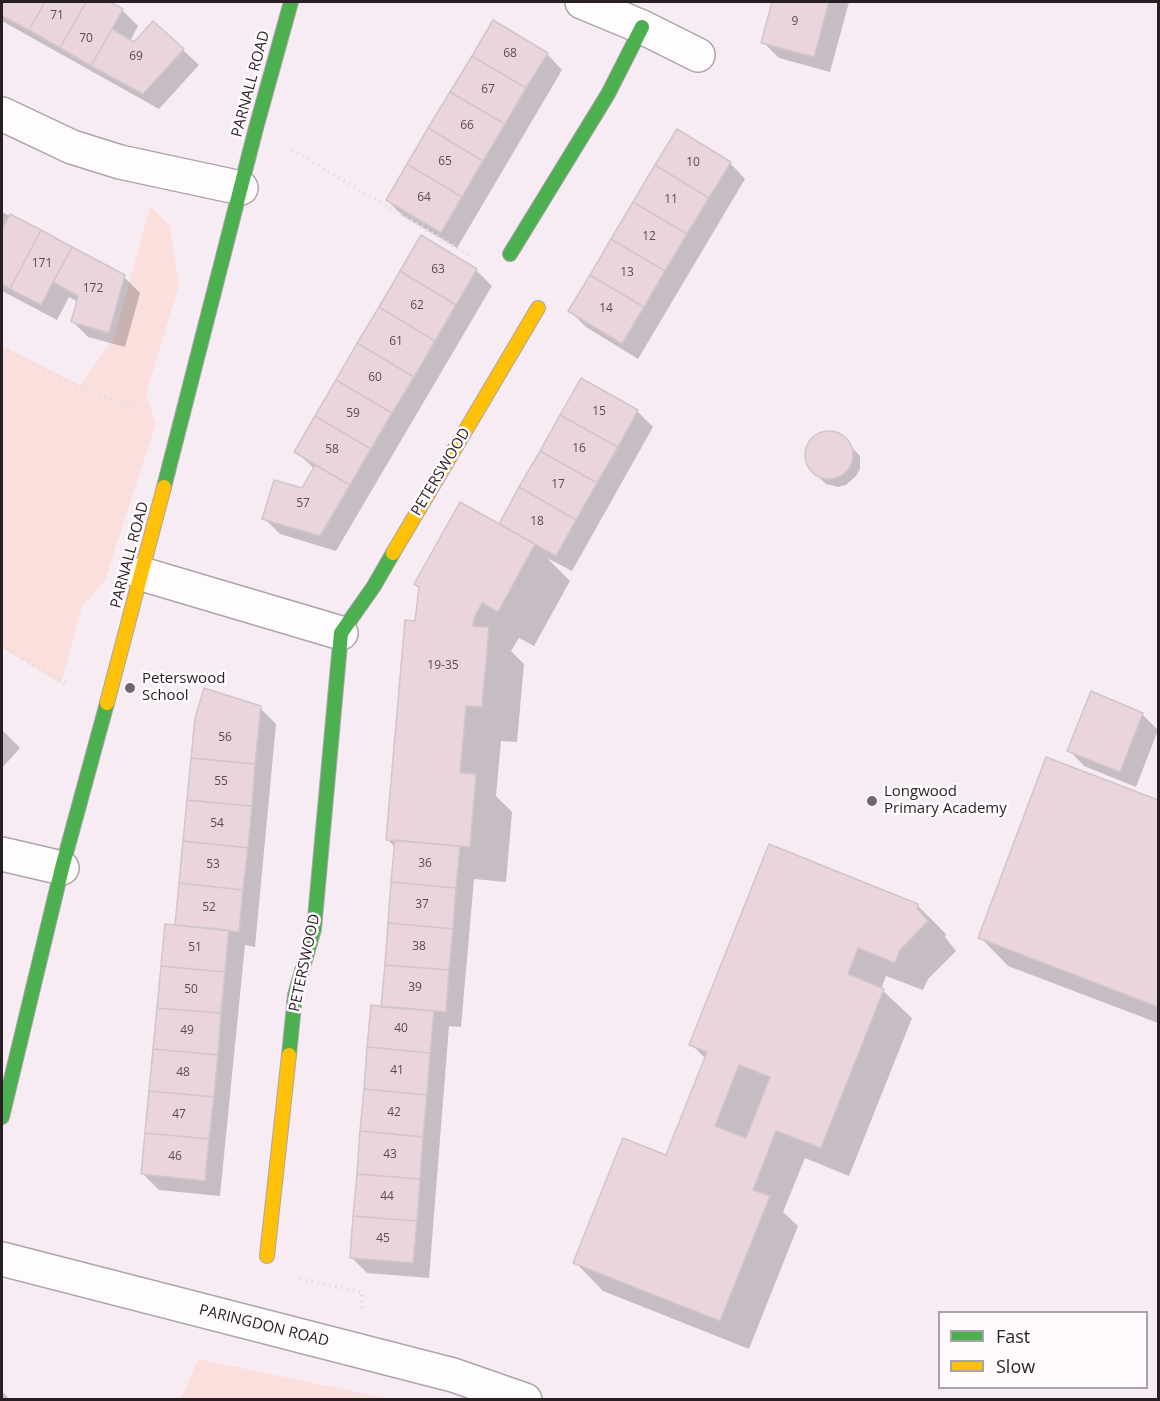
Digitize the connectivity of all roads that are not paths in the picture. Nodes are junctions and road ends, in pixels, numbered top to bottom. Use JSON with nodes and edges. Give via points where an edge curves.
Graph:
{"nodes":[{"id":1,"x":291,"y":2,"type":"edge"},
{"id":2,"x":582,"y":2,"type":"edge"},
{"id":3,"x":642,"y":27,"type":"junction"},
{"id":4,"x":698,"y":55,"type":"dead end"},
{"id":5,"x":2,"y":114,"type":"edge"},
{"id":6,"x":241,"y":188,"type":"junction"},
{"id":7,"x":510,"y":254,"type":"dead end"},
{"id":8,"x":538,"y":308,"type":"dead end"},
{"id":9,"x":142,"y":574,"type":"junction"},
{"id":10,"x":341,"y":633,"type":"junction"},
{"id":11,"x":2,"y":854,"type":"edge"},
{"id":12,"x":62,"y":868,"type":"junction"},
{"id":13,"x":2,"y":1117,"type":"edge"},
{"id":14,"x":267,"y":1256,"type":"dead end"},
{"id":15,"x":2,"y":1259,"type":"edge"},
{"id":16,"x":525,"y":1400,"type":"edge"}],
"edges":[{"from":1,"to":6,"type":"street","name":"PARNALL ROAD"},
{"from":2,"to":3,"type":"street"},
{"from":3,"to":4,"type":"street"},
{"from":3,"to":7,"type":"street","via":[[608,94]]},
{"from":5,"to":6,"type":"street","via":[[72,147],[120,162]]},
{"from":6,"to":9,"type":"street","name":"PARNALL ROAD"},
{"from":8,"to":10,"type":"street","name":"PETERSWOOD","via":[[374,586]]},
{"from":9,"to":10,"type":"street"},
{"from":9,"to":12,"type":"street","name":"PARNALL ROAD"},
{"from":10,"to":14,"type":"street","name":"PETERSWOOD","via":[[314,929],[295,995]]},
{"from":11,"to":12,"type":"street"},
{"from":12,"to":13,"type":"street","name":"PARNALL ROAD"},
{"from":15,"to":16,"type":"street","name":"PARINGDON ROAD","via":[[453,1375]]}]}
